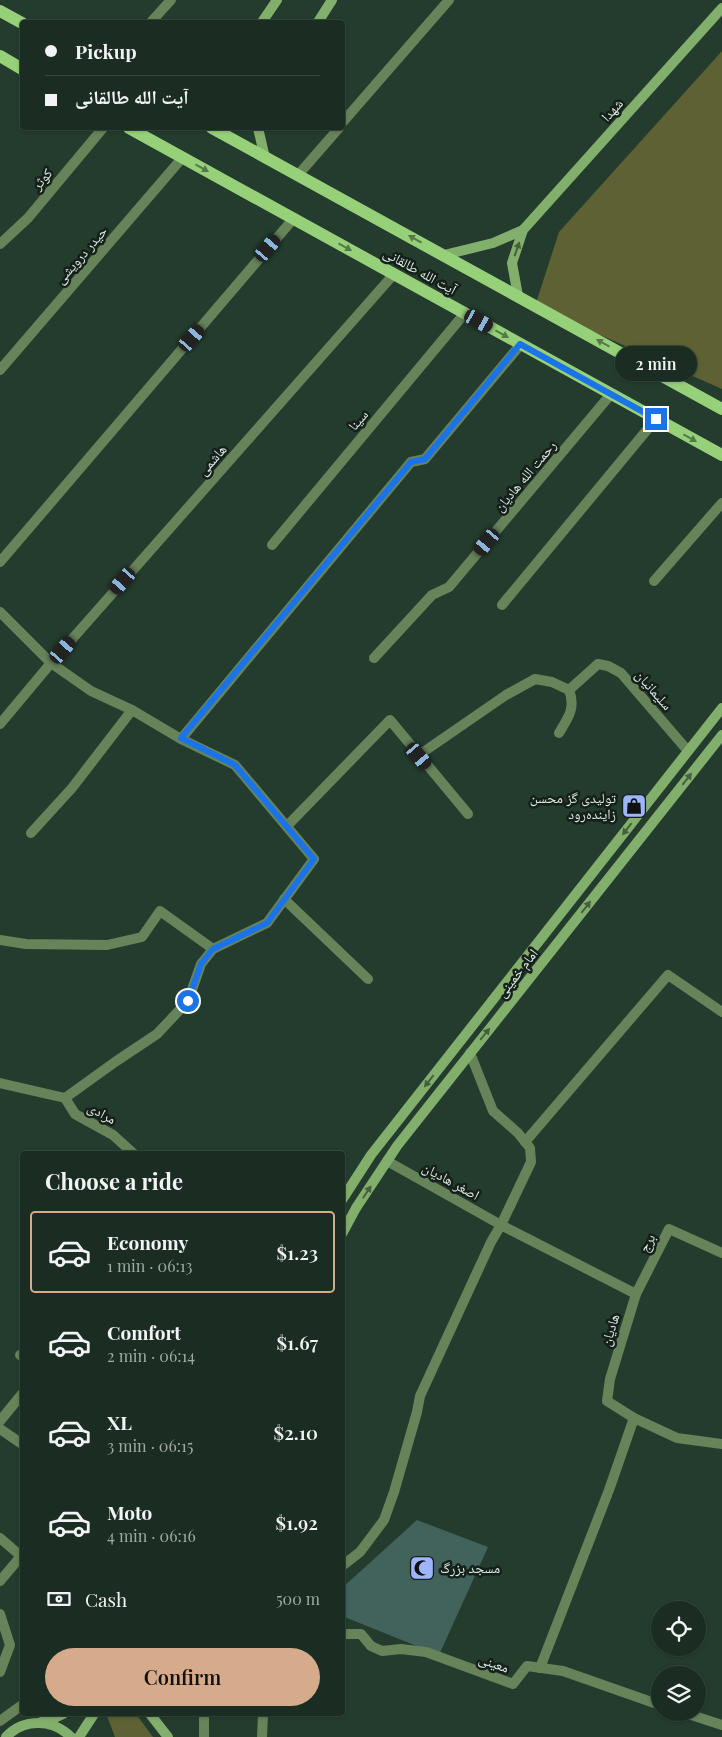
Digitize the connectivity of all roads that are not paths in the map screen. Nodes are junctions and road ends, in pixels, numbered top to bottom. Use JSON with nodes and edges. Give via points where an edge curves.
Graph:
{"nodes":[{"id":1,"x":171,"y":0,"type":"edge"},
{"id":2,"x":277,"y":0,"type":"edge"},
{"id":3,"x":332,"y":0,"type":"edge"},
{"id":4,"x":449,"y":0,"type":"edge"},
{"id":5,"x":722,"y":8,"type":"edge"},
{"id":6,"x":0,"y":11,"type":"edge"},
{"id":7,"x":153,"y":20,"type":"edge"},
{"id":8,"x":263,"y":20,"type":"edge"},
{"id":9,"x":319,"y":20,"type":"edge"},
{"id":10,"x":20,"y":22,"type":"edge"},
{"id":11,"x":0,"y":56,"type":"edge"},
{"id":12,"x":20,"y":68,"type":"edge"},
{"id":13,"x":345,"y":120,"type":"edge"},
{"id":14,"x":100,"y":130,"type":"edge"},
{"id":15,"x":133,"y":130,"type":"edge"},
{"id":16,"x":215,"y":130,"type":"edge"},
{"id":17,"x":258,"y":130,"type":"edge"},
{"id":18,"x":337,"y":130,"type":"edge"},
{"id":19,"x":183,"y":157,"type":"junction"},
{"id":20,"x":264,"y":158,"type":"junction"},
{"id":21,"x":298,"y":175,"type":"junction"},
{"id":22,"x":294,"y":218,"type":"junction"},
{"id":23,"x":523,"y":230,"type":"junction"},
{"id":24,"x":0,"y":244,"type":"edge"},
{"id":25,"x":444,"y":256,"type":"junction"},
{"id":26,"x":394,"y":274,"type":"junction"},
{"id":27,"x":518,"y":296,"type":"junction"},
{"id":28,"x":465,"y":313,"type":"junction"},
{"id":29,"x":520,"y":344,"type":"junction"},
{"id":30,"x":0,"y":370,"type":"edge"},
{"id":31,"x":611,"y":394,"type":"junction"},
{"id":32,"x":722,"y":409,"type":"edge"},
{"id":33,"x":656,"y":419,"type":"junction"},
{"id":34,"x":722,"y":455,"type":"edge"},
{"id":35,"x":722,"y":503,"type":"edge"},
{"id":36,"x":272,"y":545,"type":"dead end"},
{"id":37,"x":0,"y":562,"type":"edge"},
{"id":38,"x":654,"y":581,"type":"dead end"},
{"id":39,"x":502,"y":605,"type":"dead end"},
{"id":40,"x":0,"y":612,"type":"edge"},
{"id":41,"x":374,"y":658,"type":"dead end"},
{"id":42,"x":51,"y":663,"type":"junction"},
{"id":43,"x":569,"y":690,"type":"junction"},
{"id":44,"x":722,"y":708,"type":"edge"},
{"id":45,"x":132,"y":710,"type":"junction"},
{"id":46,"x":0,"y":724,"type":"edge"},
{"id":47,"x":560,"y":733,"type":"dead end"},
{"id":48,"x":722,"y":736,"type":"edge"},
{"id":49,"x":181,"y":738,"type":"junction"},
{"id":50,"x":688,"y":751,"type":"junction"},
{"id":51,"x":419,"y":756,"type":"junction"},
{"id":52,"x":468,"y":814,"type":"dead end"},
{"id":53,"x":287,"y":826,"type":"junction"},
{"id":54,"x":31,"y":832,"type":"dead end"},
{"id":55,"x":284,"y":899,"type":"junction"},
{"id":56,"x":0,"y":940,"type":"edge"},
{"id":57,"x":213,"y":949,"type":"junction"},
{"id":58,"x":368,"y":979,"type":"dead end"},
{"id":59,"x":722,"y":1012,"type":"edge"},
{"id":60,"x":460,"y":1042,"type":"junction"},
{"id":61,"x":470,"y":1053,"type":"junction"},
{"id":62,"x":0,"y":1083,"type":"edge"},
{"id":63,"x":65,"y":1098,"type":"junction"},
{"id":64,"x":525,"y":1142,"type":"junction"},
{"id":65,"x":131,"y":1151,"type":"edge"},
{"id":66,"x":387,"y":1161,"type":"junction"},
{"id":67,"x":345,"y":1195,"type":"edge"},
{"id":68,"x":501,"y":1225,"type":"junction"},
{"id":69,"x":345,"y":1228,"type":"edge"},
{"id":70,"x":722,"y":1253,"type":"edge"},
{"id":71,"x":636,"y":1294,"type":"junction"},
{"id":72,"x":20,"y":1396,"type":"edge"},
{"id":73,"x":634,"y":1418,"type":"junction"},
{"id":74,"x":0,"y":1421,"type":"edge"},
{"id":75,"x":0,"y":1429,"type":"edge"},
{"id":76,"x":20,"y":1443,"type":"edge"},
{"id":77,"x":722,"y":1444,"type":"edge"},
{"id":78,"x":0,"y":1538,"type":"edge"},
{"id":79,"x":20,"y":1554,"type":"edge"},
{"id":80,"x":20,"y":1558,"type":"edge"},
{"id":81,"x":345,"y":1564,"type":"edge"},
{"id":82,"x":0,"y":1581,"type":"edge"},
{"id":83,"x":0,"y":1614,"type":"edge"},
{"id":84,"x":345,"y":1634,"type":"edge"},
{"id":85,"x":540,"y":1668,"type":"junction"},
{"id":86,"x":0,"y":1672,"type":"edge"},
{"id":87,"x":651,"y":1702,"type":"edge"},
{"id":88,"x":20,"y":1706,"type":"edge"},
{"id":89,"x":59,"y":1716,"type":"edge"},
{"id":90,"x":93,"y":1716,"type":"edge"},
{"id":91,"x":152,"y":1716,"type":"edge"},
{"id":92,"x":204,"y":1716,"type":"edge"},
{"id":93,"x":263,"y":1716,"type":"edge"},
{"id":94,"x":706,"y":1719,"type":"edge"},
{"id":95,"x":0,"y":1720,"type":"edge"},
{"id":96,"x":33,"y":1723,"type":"junction"},
{"id":97,"x":722,"y":1724,"type":"edge"},
{"id":98,"x":6,"y":1737,"type":"edge"},
{"id":99,"x":71,"y":1737,"type":"edge"},
{"id":100,"x":79,"y":1737,"type":"edge"},
{"id":101,"x":168,"y":1737,"type":"edge"},
{"id":102,"x":204,"y":1737,"type":"edge"},
{"id":103,"x":262,"y":1737,"type":"edge"}],
"edges":[{"from":1,"to":7,"type":"street"},
{"from":2,"to":8,"type":"main road"},
{"from":3,"to":9,"type":"main road"},
{"from":4,"to":13,"type":"street"},
{"from":5,"to":23,"type":"main road","name":"شهدا"},
{"from":6,"to":10,"type":"main road"},
{"from":11,"to":12,"type":"main road"},
{"from":14,"to":24,"type":"street","name":"کوثر","via":[[28,218]]},
{"from":15,"to":19,"type":"main road","name":"آیت الله طالقانی"},
{"from":16,"to":20,"type":"main road","name":"آیت الله طالقانی"},
{"from":17,"to":20,"type":"main road"},
{"from":18,"to":21,"type":"street"},
{"from":19,"to":22,"type":"main road","name":"آیت الله طالقانی","one_way":true},
{"from":19,"to":30,"type":"street","name":"حیدر درویشی"},
{"from":20,"to":21,"type":"main road","name":"آیت الله طالقانی"},
{"from":25,"to":21,"type":"main road","name":"آیت الله طالقانی","one_way":true},
{"from":22,"to":26,"type":"main road","name":"آیت الله طالقانی","one_way":true},
{"from":22,"to":37,"type":"street"},
{"from":23,"to":25,"type":"main road"},
{"from":27,"to":23,"type":"main road","one_way":true,"via":[[512,264]]},
{"from":25,"to":27,"type":"main road","name":"آیت الله طالقانی"},
{"from":26,"to":28,"type":"main road","name":"آیت الله طالقانی"},
{"from":26,"to":42,"type":"street","name":"هاشمی"},
{"from":32,"to":27,"type":"main road","name":"آیت الله طالقانی","one_way":true},
{"from":28,"to":29,"type":"main road","name":"آیت الله طالقانی","one_way":true},
{"from":28,"to":36,"type":"street","name":"سینا"},
{"from":29,"to":31,"type":"main road","name":"آیت الله طالقانی"},
{"from":29,"to":49,"type":"street","via":[[425,459],[411,462]]},
{"from":31,"to":33,"type":"main road","name":"آیت الله طالقانی"},
{"from":31,"to":41,"type":"street","name":"رحمت الله هادیان","via":[[449,587],[432,595]]},
{"from":33,"to":34,"type":"main road","name":"آیت الله طالقانی","one_way":true},
{"from":33,"to":39,"type":"street"},
{"from":35,"to":38,"type":"street"},
{"from":40,"to":42,"type":"street"},
{"from":42,"to":45,"type":"street","via":[[91,691]]},
{"from":42,"to":46,"type":"street","name":"هاشمی"},
{"from":43,"to":47,"type":"street","via":[[573,700],[571,712]]},
{"from":43,"to":50,"type":"street","name":"سلیمانیان","via":[[598,664],[608,666],[621,673]]},
{"from":43,"to":51,"type":"street","via":[[535,679],[506,695]]},
{"from":44,"to":50,"type":"main road","name":"امام خمینی"},
{"from":45,"to":49,"type":"street"},
{"from":45,"to":54,"type":"street","via":[[72,788]]},
{"from":61,"to":48,"type":"main road","name":"امام خمینی","one_way":true},
{"from":49,"to":53,"type":"street","via":[[235,765]]},
{"from":50,"to":60,"type":"main road","name":"امام خمینی","one_way":true},
{"from":51,"to":52,"type":"street"},
{"from":51,"to":53,"type":"street","via":[[390,720]]},
{"from":53,"to":55,"type":"street","via":[[314,859]]},
{"from":55,"to":57,"type":"street","via":[[267,923]]},
{"from":55,"to":58,"type":"street"},
{"from":56,"to":57,"type":"street","via":[[26,944],[106,945],[142,937],[160,911]]},
{"from":57,"to":63,"type":"street","via":[[201,964],[188,1001],[157,1034]]},
{"from":59,"to":64,"type":"street","via":[[668,975]]},
{"from":60,"to":61,"type":"main road"},
{"from":60,"to":67,"type":"main road","name":"امام خمینی","one_way":true,"via":[[371,1155]]},
{"from":61,"to":64,"type":"street","via":[[494,1111]]},
{"from":61,"to":66,"type":"main road","name":"امام خمینی"},
{"from":62,"to":63,"type":"street"},
{"from":63,"to":65,"type":"street","name":"مرادی","via":[[75,1114],[113,1135]]},
{"from":64,"to":68,"type":"street","via":[[530,1148],[531,1162]]},
{"from":66,"to":68,"type":"street","name":"اصغر هادیان"},
{"from":69,"to":66,"type":"main road","name":"امام خمینی","one_way":true},
{"from":68,"to":71,"type":"street"},
{"from":68,"to":81,"type":"street","via":[[420,1396],[384,1520],[360,1552]]},
{"from":70,"to":71,"type":"street","name":"برج","via":[[669,1229]]},
{"from":71,"to":73,"type":"street","name":"هادیان","via":[[610,1379],[607,1401]]},
{"from":72,"to":74,"type":"street"},
{"from":73,"to":77,"type":"street","name":"هادیان","via":[[677,1438]]},
{"from":73,"to":85,"type":"street"},
{"from":75,"to":76,"type":"street"},
{"from":78,"to":79,"type":"street"},
{"from":80,"to":82,"type":"street"},
{"from":83,"to":86,"type":"street","via":[[10,1644]]},
{"from":84,"to":85,"type":"street","name":"معینی","via":[[361,1634],[371,1646],[382,1651],[426,1652],[513,1684],[527,1666]]},
{"from":85,"to":87,"type":"street","name":"معینی","via":[[563,1671]]},
{"from":88,"to":95,"type":"street"},
{"from":89,"to":96,"type":"main road"},
{"from":90,"to":100,"type":"main road"},
{"from":91,"to":101,"type":"main road"},
{"from":92,"to":102,"type":"street"},
{"from":93,"to":103,"type":"street"},
{"from":94,"to":97,"type":"street"},
{"from":96,"to":98,"type":"main road","via":[[21,1726]]},
{"from":96,"to":99,"type":"main road","via":[[52,1725]]}]}
